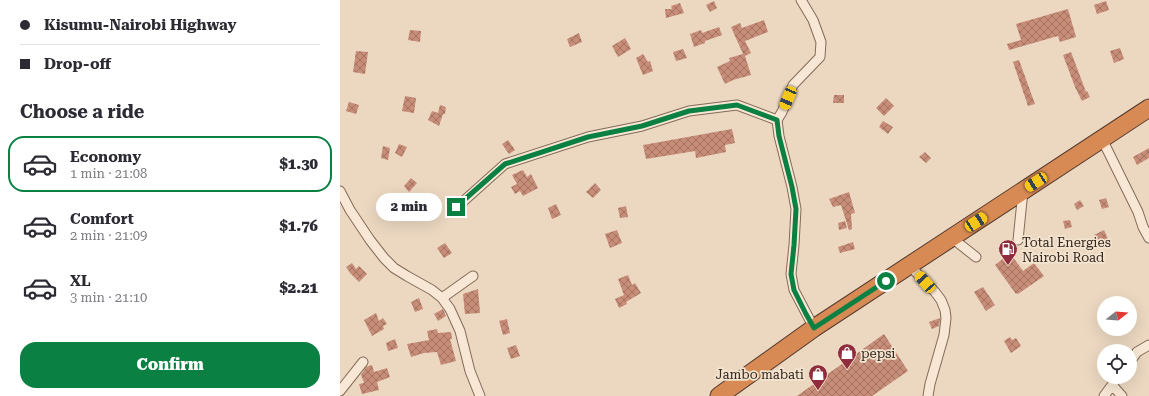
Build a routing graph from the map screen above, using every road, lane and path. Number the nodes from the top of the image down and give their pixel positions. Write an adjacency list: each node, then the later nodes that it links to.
1 (801, 0): 3 (street)
2 (1149, 108): 4 (highway)
3 (777, 120): 7 (street); 15 (street)
4 (1102, 139): 6 (highway); 9 (street)
5 (340, 191): 14 (street)
6 (1023, 191): 8 (highway); 10 (street)
7 (456, 207)
8 (952, 238): 11 (street); 12 (highway)
9 (1149, 238)
10 (1018, 240)
11 (976, 257)
12 (910, 266): 15 (highway); 23 (street)
13 (473, 276): 14 (street)
14 (442, 298): 21 (street)
15 (814, 328): 22 (highway)
16 (1149, 345): 17 (street)
17 (1137, 352)
18 (362, 362): 20 (street)
19 (1112, 385): 24 (street); 25 (street)
20 (340, 392)
21 (480, 396)
22 (719, 396)
23 (928, 396)
24 (1104, 396)
25 (1122, 396)

